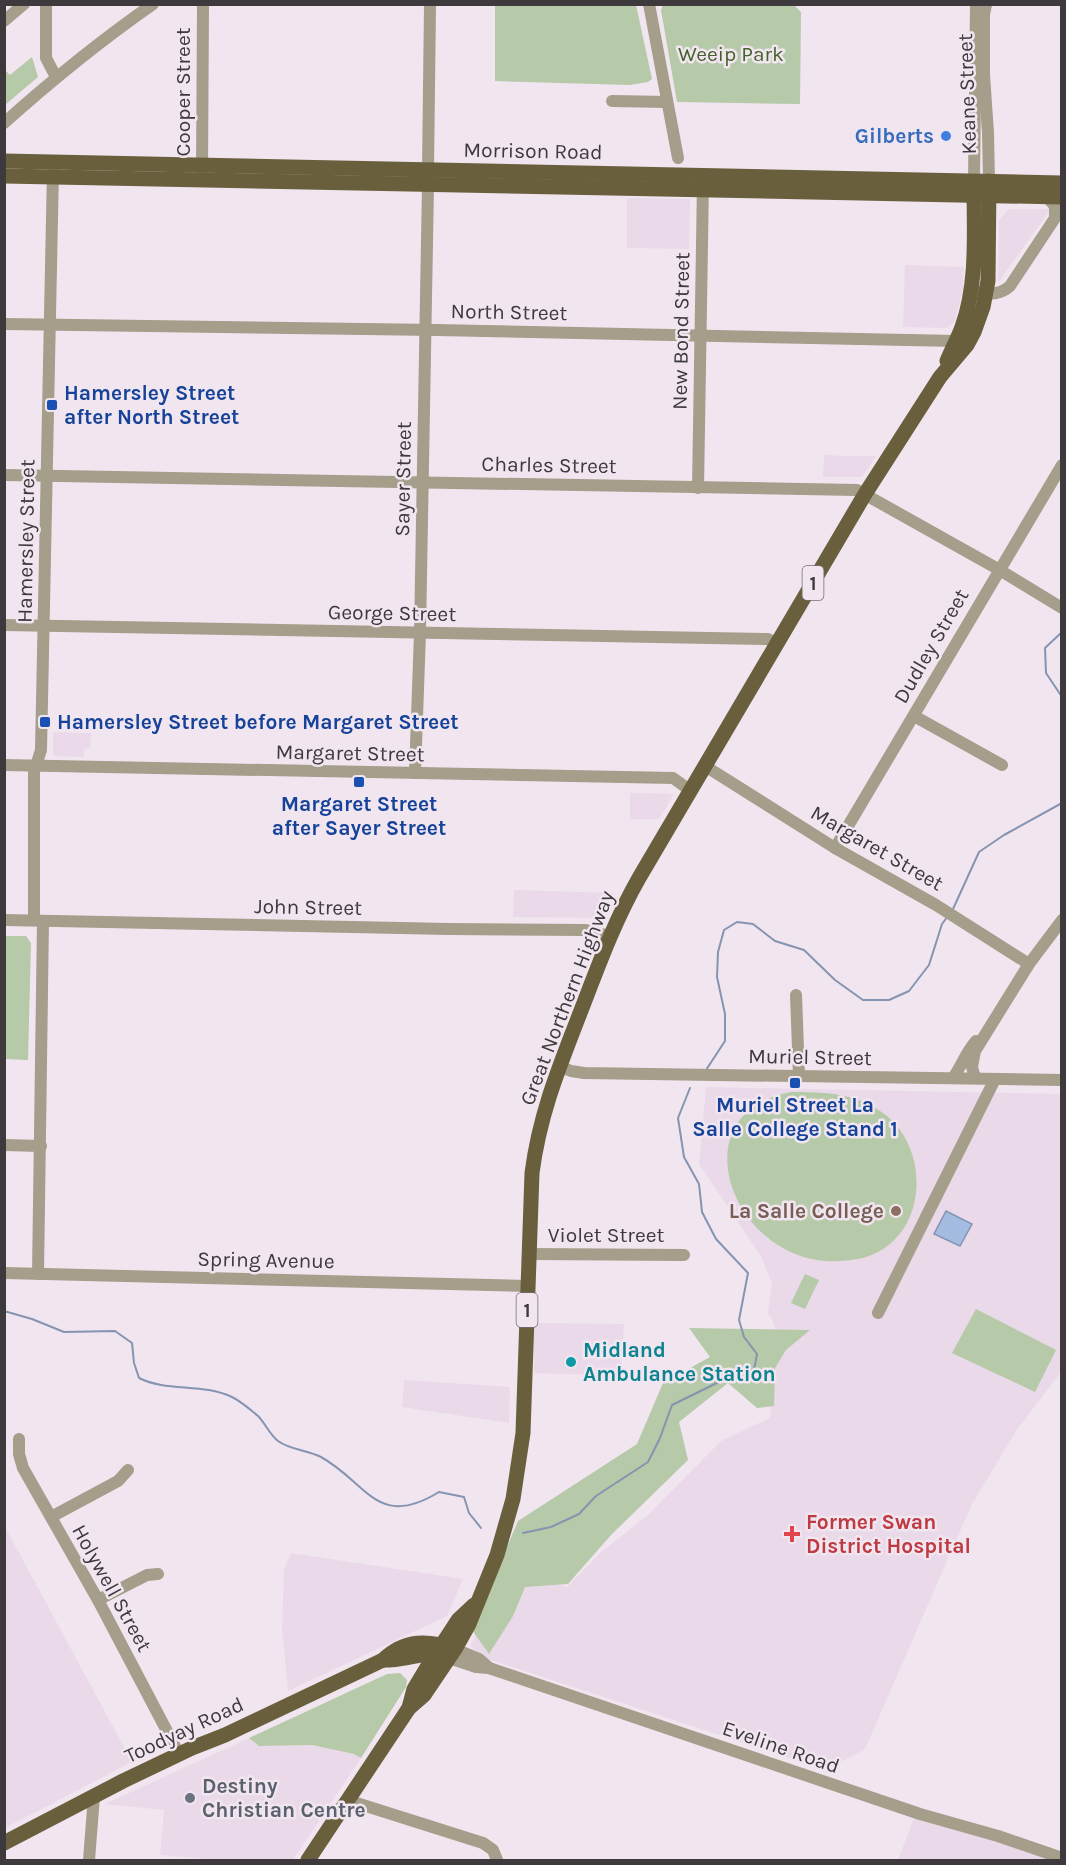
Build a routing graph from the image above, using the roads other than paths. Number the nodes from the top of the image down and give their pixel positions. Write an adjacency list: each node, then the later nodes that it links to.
1 (24, 4): 9 (street)
2 (46, 4): 10 (street)
3 (153, 4): 10 (street)
4 (203, 4): 17 (street, Cooper Street)
5 (429, 4): 19 (street, Sayer Street)
6 (649, 4): 12 (street)
7 (976, 4): 8 (street); 22 (street, Keane Street)
8 (987, 5): 22 (street, Keane Street)
9 (4, 21)
10 (56, 77): 13 (street)
11 (612, 101): 12 (street)
12 (667, 102): 14 (street)
13 (4, 123)
14 (678, 158)
15 (4, 161): 16 (main road, Morrison Road)
16 (53, 169): 17 (main road, Morrison Road); 18 (main road, Morrison Road); 26 (street, Hamersley Street)
17 (202, 172): 19 (main road, Morrison Road); 19 (main road, Morrison Road)
18 (4, 176)
19 (428, 178): 20 (main road, Morrison Road); 20 (main road, Morrison Road); 27 (street, Sayer Street)
20 (703, 183): 22 (main road, Morrison Road); 28 (street, New Bond Street)
21 (1062, 183): 22 (main road, Morrison Road)
22 (982, 188): 23 (main road, Morrison Road); 24 (main road, Great Northern Highway / 1)
23 (1054, 197): 24 (street)
24 (978, 293): 29 (main road, Great Northern Highway / 1)
25 (4, 324): 26 (street, North Street)
26 (50, 324): 27 (street, North Street); 32 (street, Hamersley Street)
27 (426, 330): 28 (street, North Street); 33 (street, Sayer Street)
28 (701, 335): 29 (street, North Street); 34 (street, New Bond Street)
29 (962, 343): 35 (main road, Great Northern Highway / 1)
30 (1062, 465): 36 (street, Dudley Street)
31 (4, 475): 32 (street, Charles Street)
32 (46, 476): 33 (street, Charles Street); 39 (street, Hamersley Street)
33 (423, 482): 34 (street, Charles Street); 40 (street, Sayer Street)
34 (698, 488): 35 (street, Charles Street)
35 (865, 494): 36 (street, Charles Street); 41 (main road, Great Northern Highway / 1)
36 (998, 569): 37 (street, Charles Street); 42 (street, Dudley Street)
37 (1062, 608)
38 (4, 625): 39 (street, George Street)
39 (43, 626): 40 (street, George Street); 44 (street, Hamersley Street)
40 (420, 633): 41 (street, George Street); 47 (street, Sayer Street)
41 (777, 644): 46 (main road, Great Northern Highway / 1)
42 (914, 716): 45 (street); 49 (street, Dudley Street)
43 (4, 765): 44 (street, Margaret Street)
44 (36, 765): 47 (street, Margaret Street); 51 (street, Hamersley Street)
45 (1002, 765)
46 (705, 766): 48 (main road, Great Northern Highway / 1); 49 (street, Margaret Street)
47 (415, 774): 48 (street, Margaret Street)
48 (691, 791): 53 (main road, Great Northern Highway / 1)
49 (835, 848): 54 (street, Margaret Street)
50 (4, 920): 51 (street, John Street)
51 (38, 920): 53 (street, John Street); 64 (street, Hamersley Street)
52 (1062, 920): 54 (street)
53 (610, 936): 57 (main road, Great Northern Highway / 1)
54 (1029, 964): 56 (street)
55 (796, 995): 58 (street)
56 (989, 1026): 59 (street); 60 (street)
57 (559, 1066): 58 (street, Muriel Street); 65 (main road, Great Northern Highway / 1)
58 (799, 1076): 59 (street, Muriel Street)
59 (953, 1078): 60 (street, Muriel Street)
60 (975, 1078): 61 (street, Muriel Street)
61 (995, 1079): 62 (street, Muriel Street); 70 (street)
62 (1062, 1080)
63 (4, 1144): 64 (street)
64 (41, 1146): 68 (street, Hamersley Street)
65 (529, 1254): 66 (street, Violet Street); 69 (main road, Great Northern Highway / 1)
66 (684, 1255)
67 (4, 1273): 68 (street, Spring Avenue)
68 (39, 1274): 69 (street, Spring Avenue)
69 (528, 1286): 76 (main road, Great Northern Highway / 1)
70 (878, 1313)
71 (19, 1439): 73 (street, Holywell Street)
72 (128, 1470): 73 (street)
73 (51, 1516): 75 (street, Holywell Street)
74 (158, 1574): 75 (street)
75 (98, 1600): 81 (street, Holywell Street)
76 (445, 1651): 77 (main road, Toodyay Road); 78 (main road, Toodyay Road); 79 (main road, Great Northern Highway / 1); 80 (main road, Great Northern Highway / 1); 85 (street, Eveline Road)
77 (404, 1659): 78 (main road, Toodyay Road); 79 (main road)
78 (383, 1660): 81 (main road, Toodyay Road)
79 (414, 1689): 80 (main road, Great Northern Highway / 1)
80 (409, 1708): 83 (main road, Great Northern Highway / 1)
81 (179, 1754): 82 (main road, Toodyay Road)
82 (94, 1796): 84 (main road, Toodyay Road); 87 (street)
83 (348, 1800): 86 (street); 88 (main road, Great Northern Highway / 1)
84 (4, 1843)
85 (1062, 1858)
86 (497, 1859)
87 (89, 1860)
88 (308, 1860)

